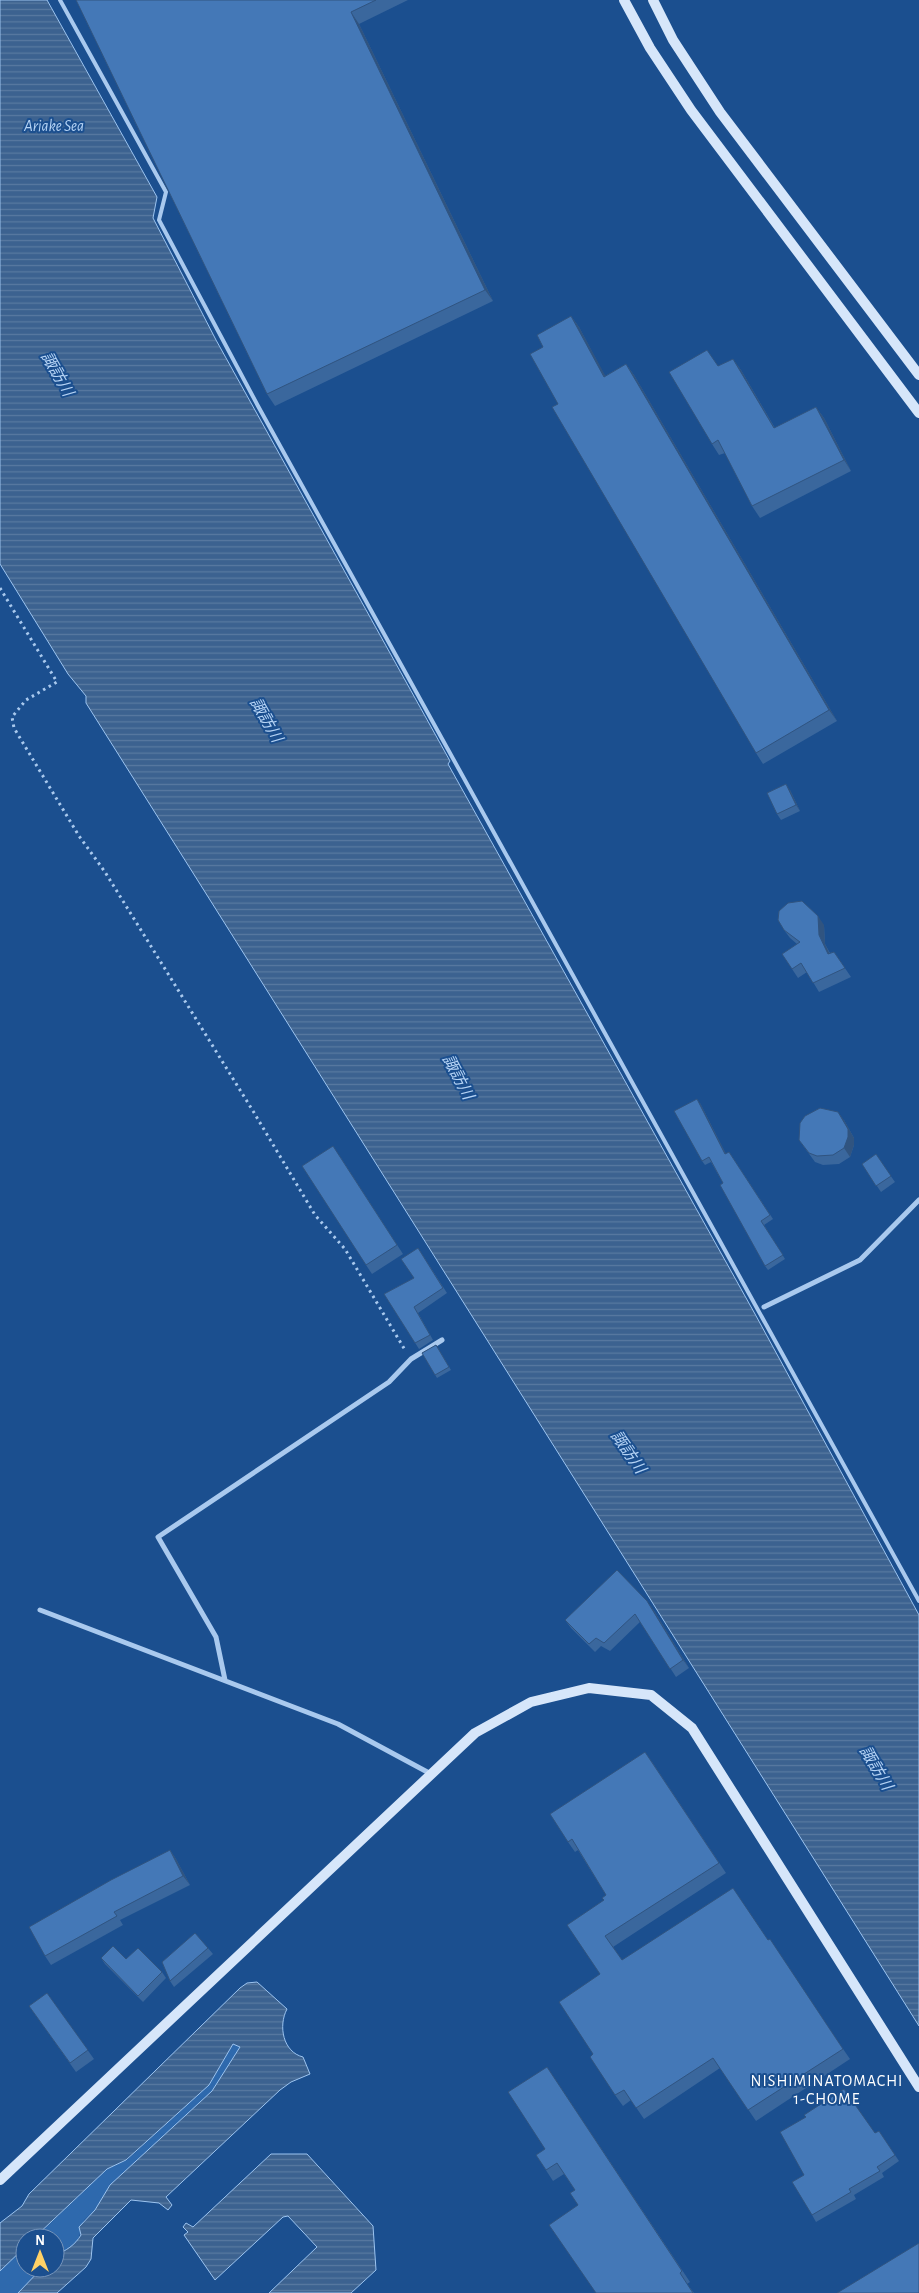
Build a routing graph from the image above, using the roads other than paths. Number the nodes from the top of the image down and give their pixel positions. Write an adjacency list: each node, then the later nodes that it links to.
1 (60, 0): 9 (lane)
2 (624, 0): 5 (street)
3 (653, 0): 4 (street)
4 (919, 375)
5 (919, 413)
6 (919, 1200): 7 (street)
7 (764, 1307)
8 (442, 1340): 11 (street)
9 (919, 1601)
10 (40, 1610): 11 (street)
11 (224, 1680): 12 (street)
12 (432, 1774): 13 (street); 14 (street)
13 (919, 2087)
14 (0, 2180)

